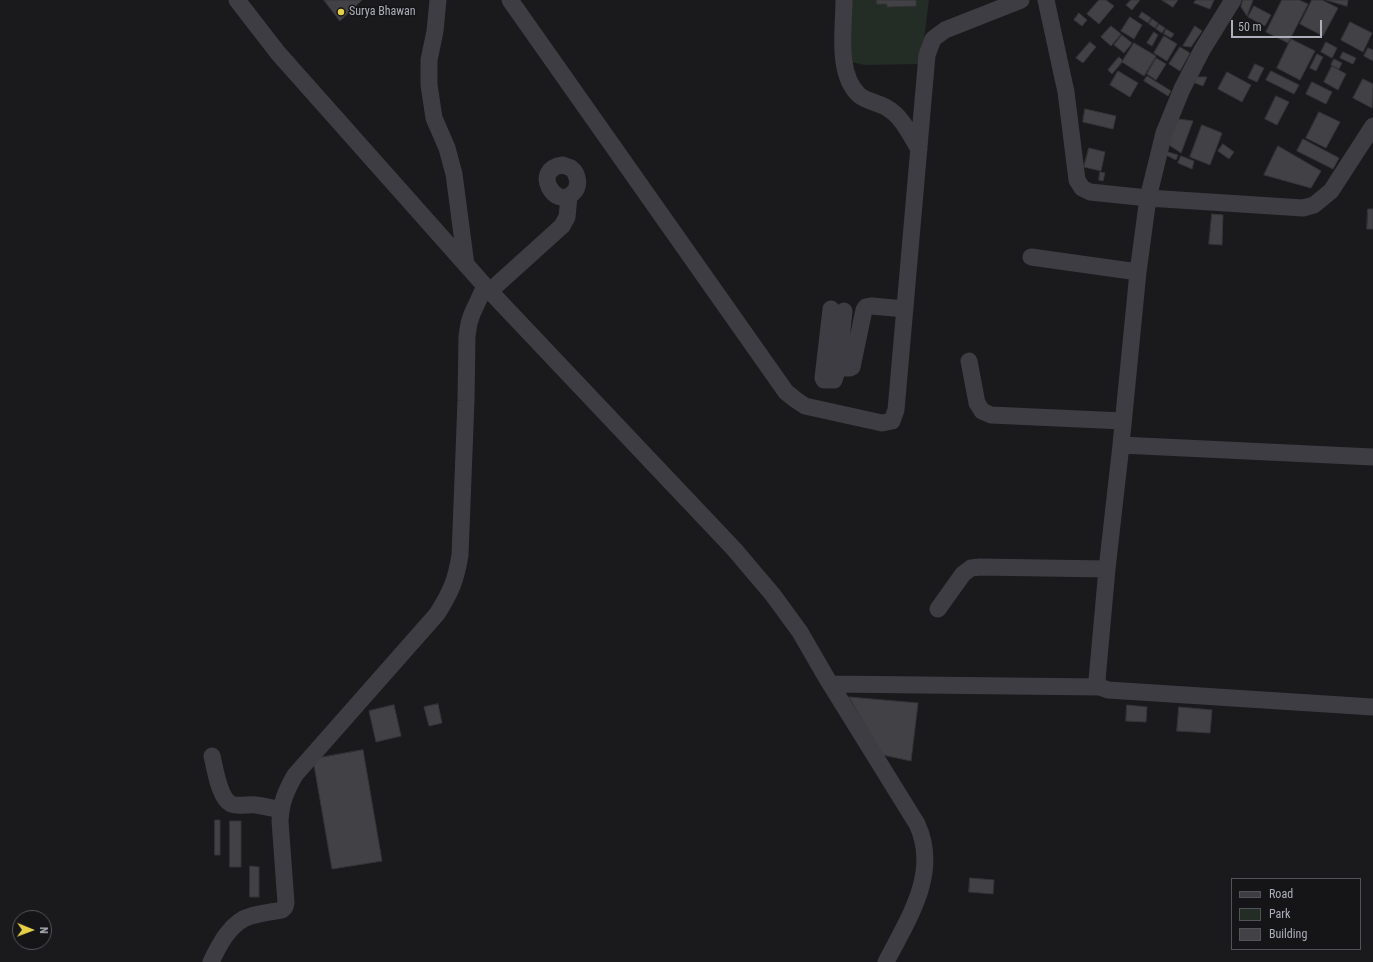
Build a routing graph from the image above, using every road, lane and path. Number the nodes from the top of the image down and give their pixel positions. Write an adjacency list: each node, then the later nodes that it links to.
1 (237, 0): 13 (street)
2 (438, 0): 13 (street)
3 (510, 0): 16 (street)
4 (844, 0): 9 (street)
5 (1020, 0): 9 (street)
6 (1046, 0): 11 (street)
7 (1233, 0): 11 (street)
8 (1373, 126): 11 (street)
9 (919, 149): 16 (street)
10 (569, 197): 15 (street)
11 (1148, 198): 14 (street)
12 (1031, 256): 14 (street)
13 (466, 265): 15 (street)
14 (1138, 272): 19 (street)
15 (488, 289): 24 (street); 28 (street)
16 (905, 309): 17 (street)
17 (838, 310)
18 (969, 361): 19 (street)
19 (1123, 421): 20 (street)
20 (1122, 445): 21 (street); 22 (street)
21 (1373, 457)
22 (1107, 569): 23 (street); 25 (street)
23 (938, 609)
24 (831, 684): 25 (street); 30 (street)
25 (1100, 687): 26 (street)
26 (1373, 707)
27 (212, 756): 28 (street)
28 (280, 810): 29 (street)
29 (211, 962)
30 (886, 962)

